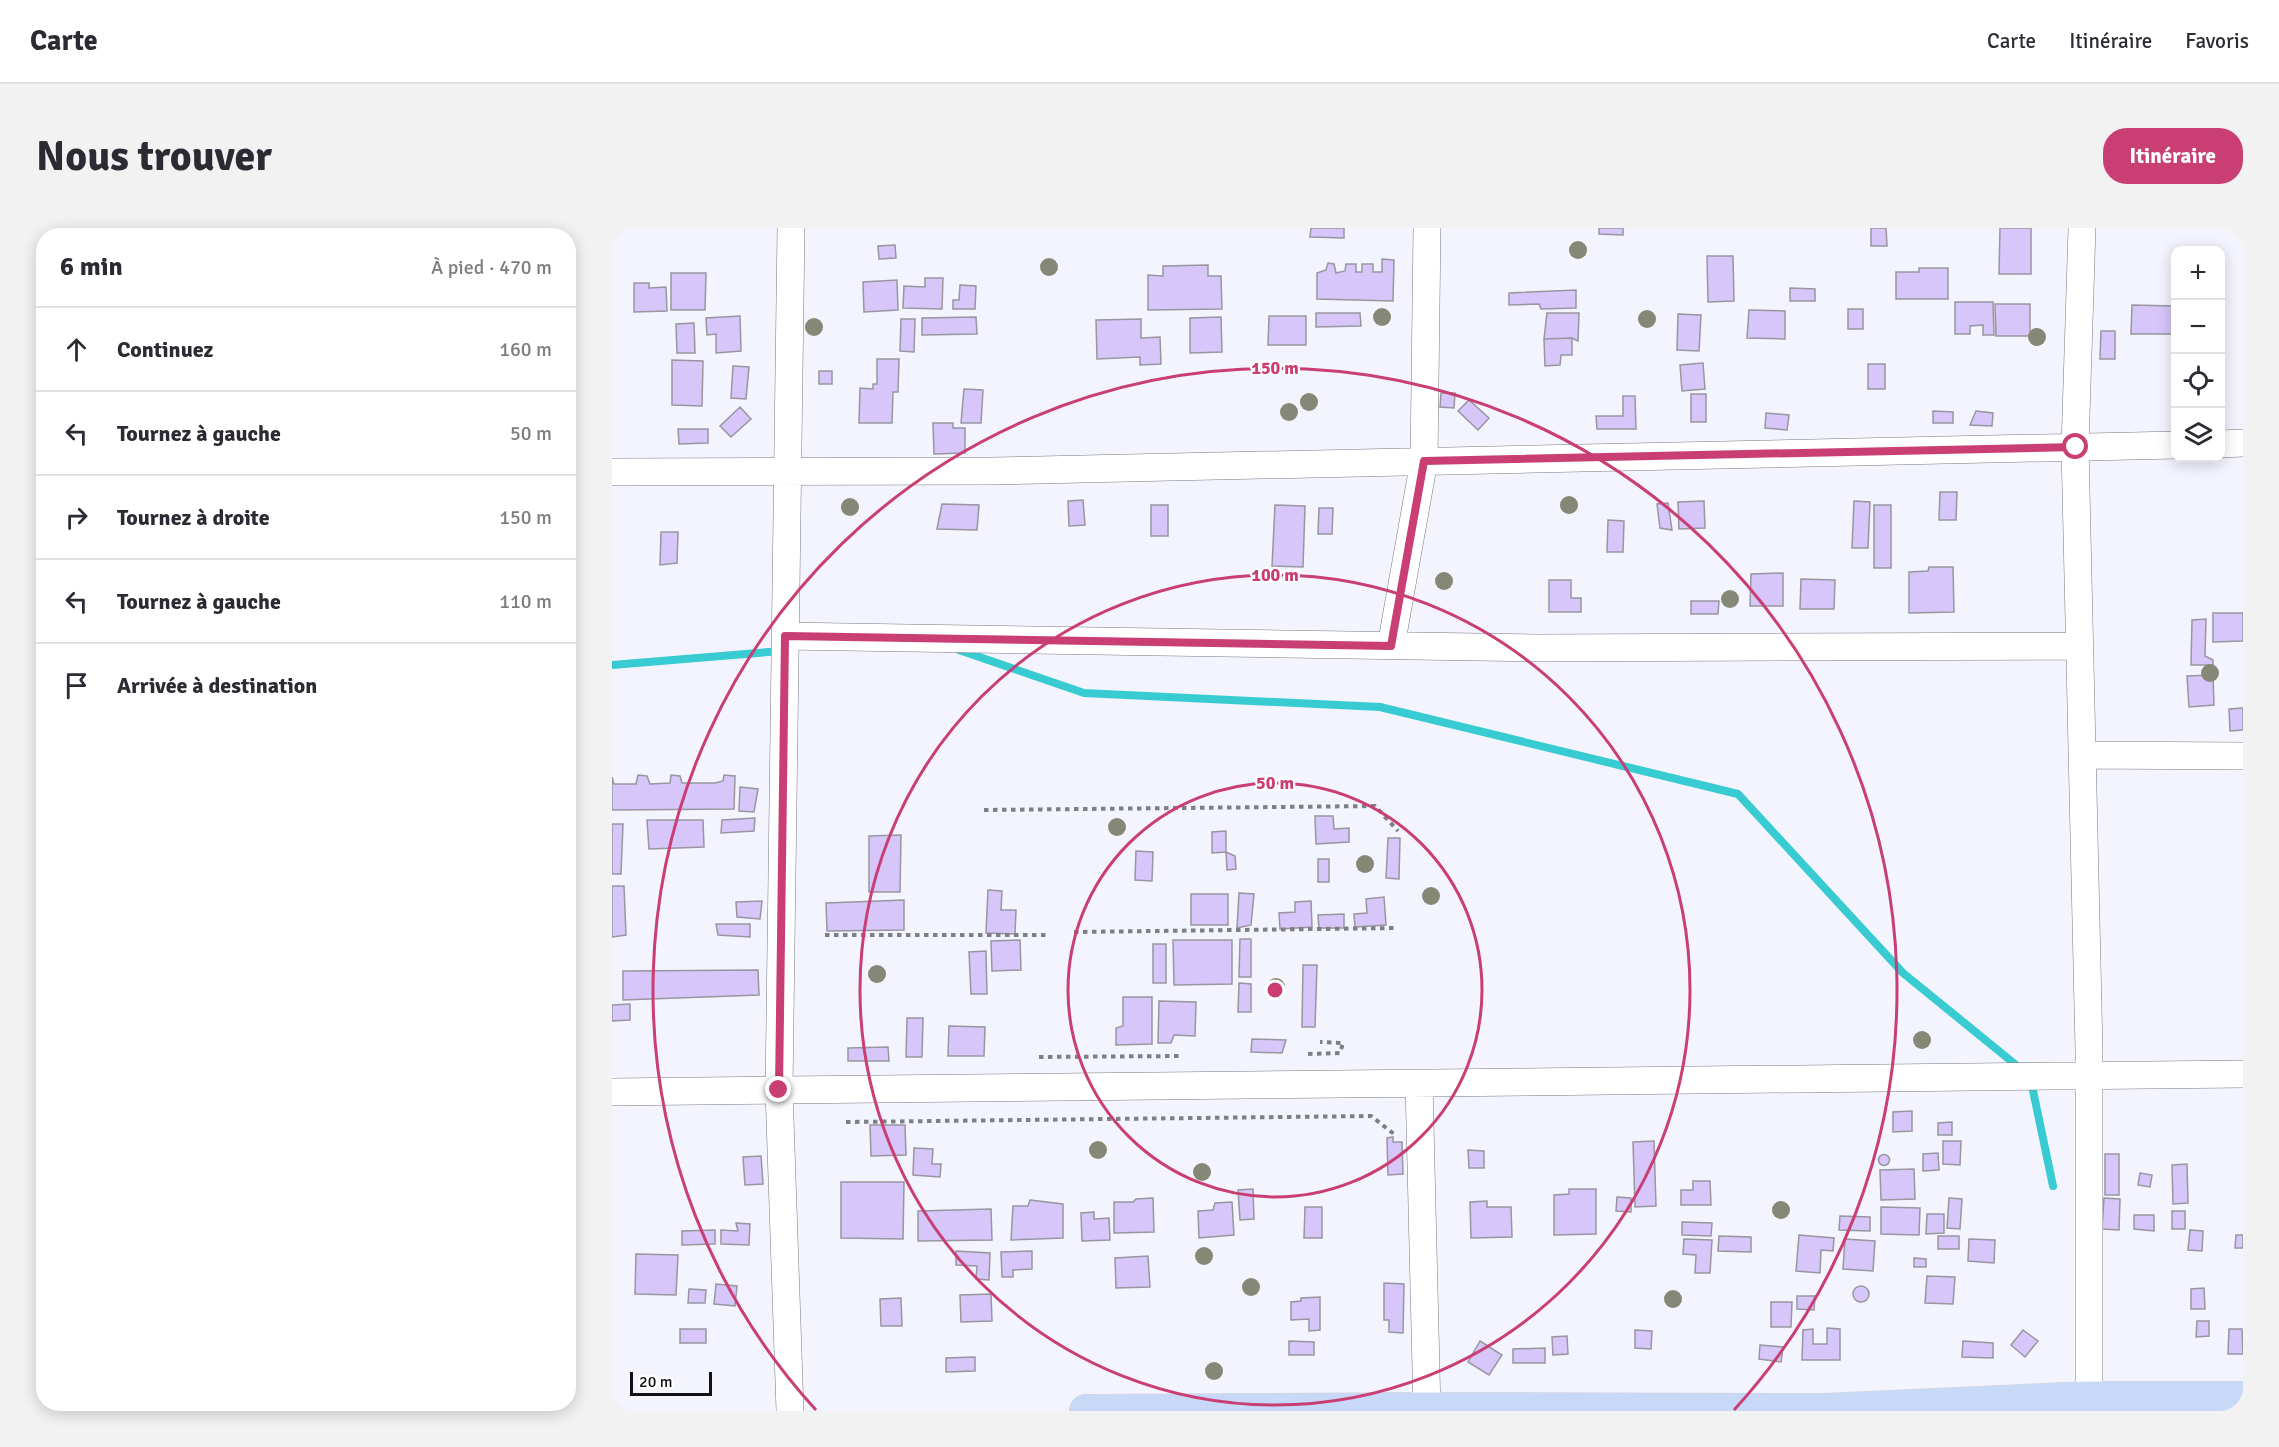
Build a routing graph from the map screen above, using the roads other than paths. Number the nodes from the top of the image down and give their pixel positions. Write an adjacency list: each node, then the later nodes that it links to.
1 (791, 228): 9 (street)
2 (1427, 228): 8 (street)
3 (2082, 228): 7 (street)
4 (2243, 443): 5 (street)
5 (2225, 444)
6 (2171, 445): 7 (street)
7 (2076, 447): 8 (street); 13 (street)
8 (1424, 461): 9 (street); 12 (street)
9 (787, 471): 10 (street); 11 (street)
10 (612, 472)
11 (785, 636): 12 (street); 19 (street)
12 (1391, 646): 13 (street)
13 (2080, 646): 14 (street)
14 (2082, 755): 15 (street); 17 (street)
15 (2243, 756)
16 (2243, 1074): 17 (street)
17 (2089, 1075): 18 (street); 22 (street)
18 (1419, 1083): 19 (street); 23 (street)
19 (779, 1090): 20 (street); 24 (street)
20 (612, 1092)
21 (2243, 1398): 22 (main road)
22 (2089, 1405): 23 (main road)
23 (1427, 1410): 25 (main road)
24 (790, 1411)
25 (1086, 1411)

